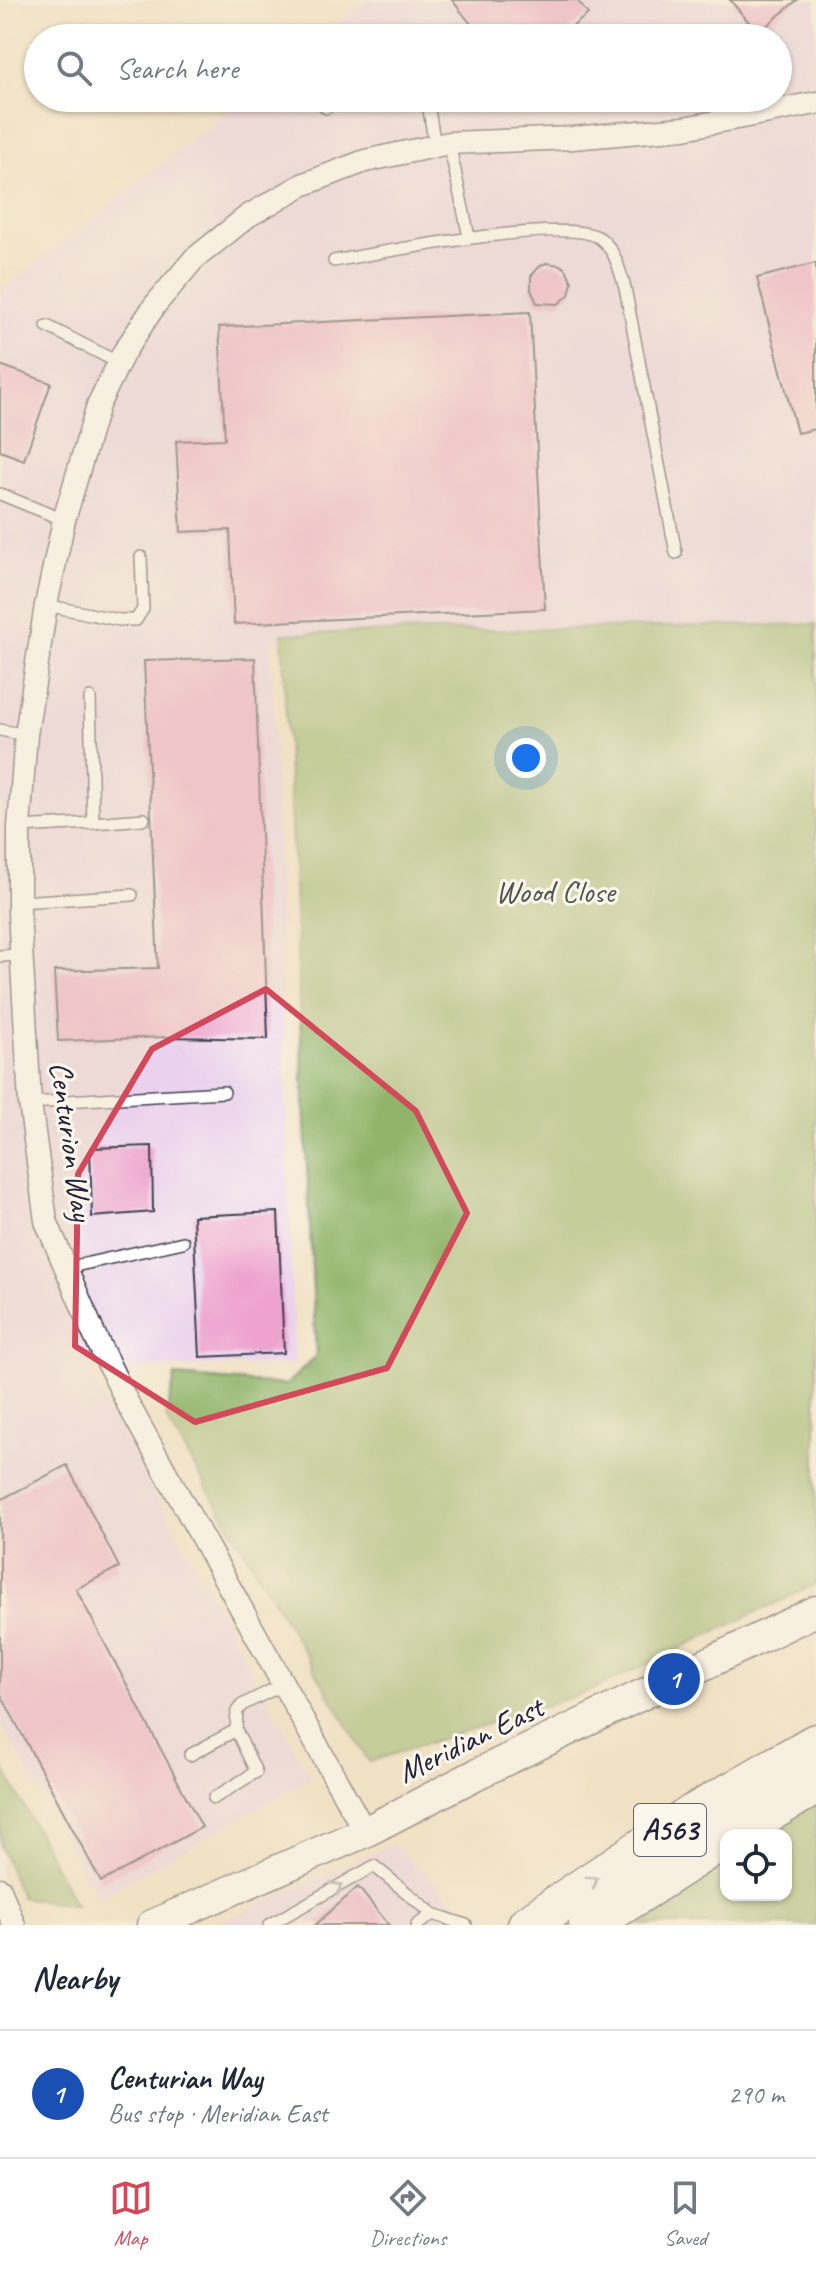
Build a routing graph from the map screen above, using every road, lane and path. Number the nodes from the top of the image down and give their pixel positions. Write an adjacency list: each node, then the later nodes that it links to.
1 (816, 103): 2 (street, Centurion Way)
2 (792, 108)
3 (432, 112): 5 (lane)
4 (768, 112): 5 (street, Centurion Way)
5 (442, 144): 6 (lane); 9 (street, Centurion Way)
6 (469, 237): 7 (lane); 12 (lane)
7 (334, 261)
8 (47, 326): 9 (lane)
9 (119, 363): 11 (street, Centurion Way)
10 (0, 494): 11 (lane)
11 (64, 520): 14 (street, Centurion Way)
12 (676, 553)
13 (141, 557): 14 (lane)
14 (46, 605): 17 (street, Centurion Way)
15 (90, 698): 19 (lane)
16 (0, 730): 17 (lane)
17 (26, 735): 20 (street, Centurion Way)
18 (144, 819): 19 (lane)
19 (93, 823): 20 (lane)
20 (19, 827): 22 (street, Centurion Way)
21 (132, 895): 22 (lane)
22 (19, 902): 23 (street, Centurion Way)
23 (10, 956): 25 (street, Centurion Way)
24 (224, 1092): 25 (lane)
25 (30, 1103): 27 (street, Centurion Way)
26 (183, 1242): 27 (lane)
27 (66, 1268): 29 (street, Centurion Way)
28 (816, 1611): 36 (street, Meridian East)
29 (284, 1684): 30 (lane); 36 (street, Centurion Way)
30 (236, 1730): 32 (lane); 34 (lane)
31 (816, 1744): 43 (highway, A563, one-way to 31)
32 (190, 1755)
33 (816, 1784): 35 (highway, A563)
34 (214, 1798)
35 (740, 1829)
36 (365, 1832): 39 (street, Meridian East)
37 (720, 1841): 44 (highway, A563)
38 (433, 1914): 40 (lane, one-way to 38); 41 (lane); 42 (lane)
39 (152, 1925)
40 (269, 1925)
41 (417, 1925)
42 (466, 1925)
43 (528, 1925)
44 (589, 1925)

